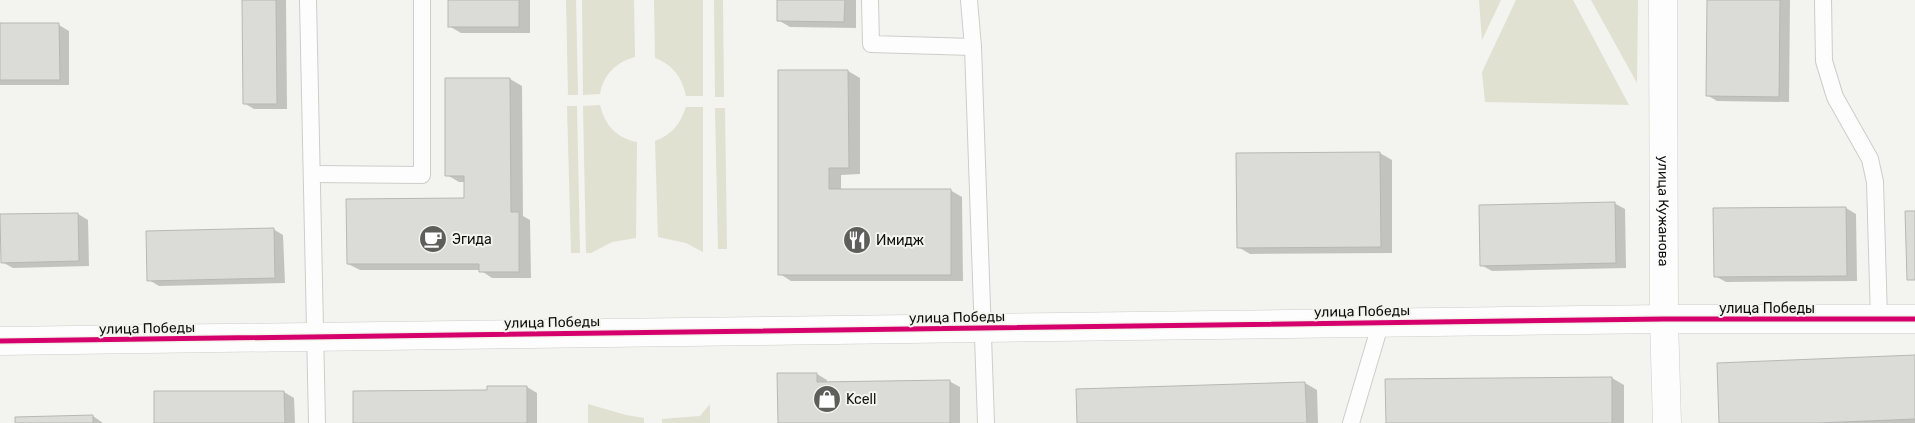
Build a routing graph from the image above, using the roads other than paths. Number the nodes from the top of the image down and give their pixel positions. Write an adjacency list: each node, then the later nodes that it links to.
1 (308, 0): 8 (lane)
2 (422, 0): 8 (lane)
3 (870, 0): 7 (lane)
4 (969, 0): 7 (lane)
5 (1663, 0): 9 (street, улица Кужанова)
6 (1823, 0): 10 (lane)
7 (972, 47): 13 (lane)
8 (313, 174): 14 (lane)
9 (1664, 319): 10 (street, улица Победы); 12 (street, улица Победы); 19 (street, улица Кужанова)
10 (1879, 319): 11 (street, улица Победы)
11 (1915, 319)
12 (1381, 322): 13 (street, улица Победы); 18 (lane)
13 (984, 328): 14 (street, улица Победы); 17 (lane)
14 (316, 337): 15 (street, улица Победы); 16 (lane)
15 (0, 341)
16 (317, 423)
17 (986, 423)
18 (1352, 423)
19 (1666, 423)

